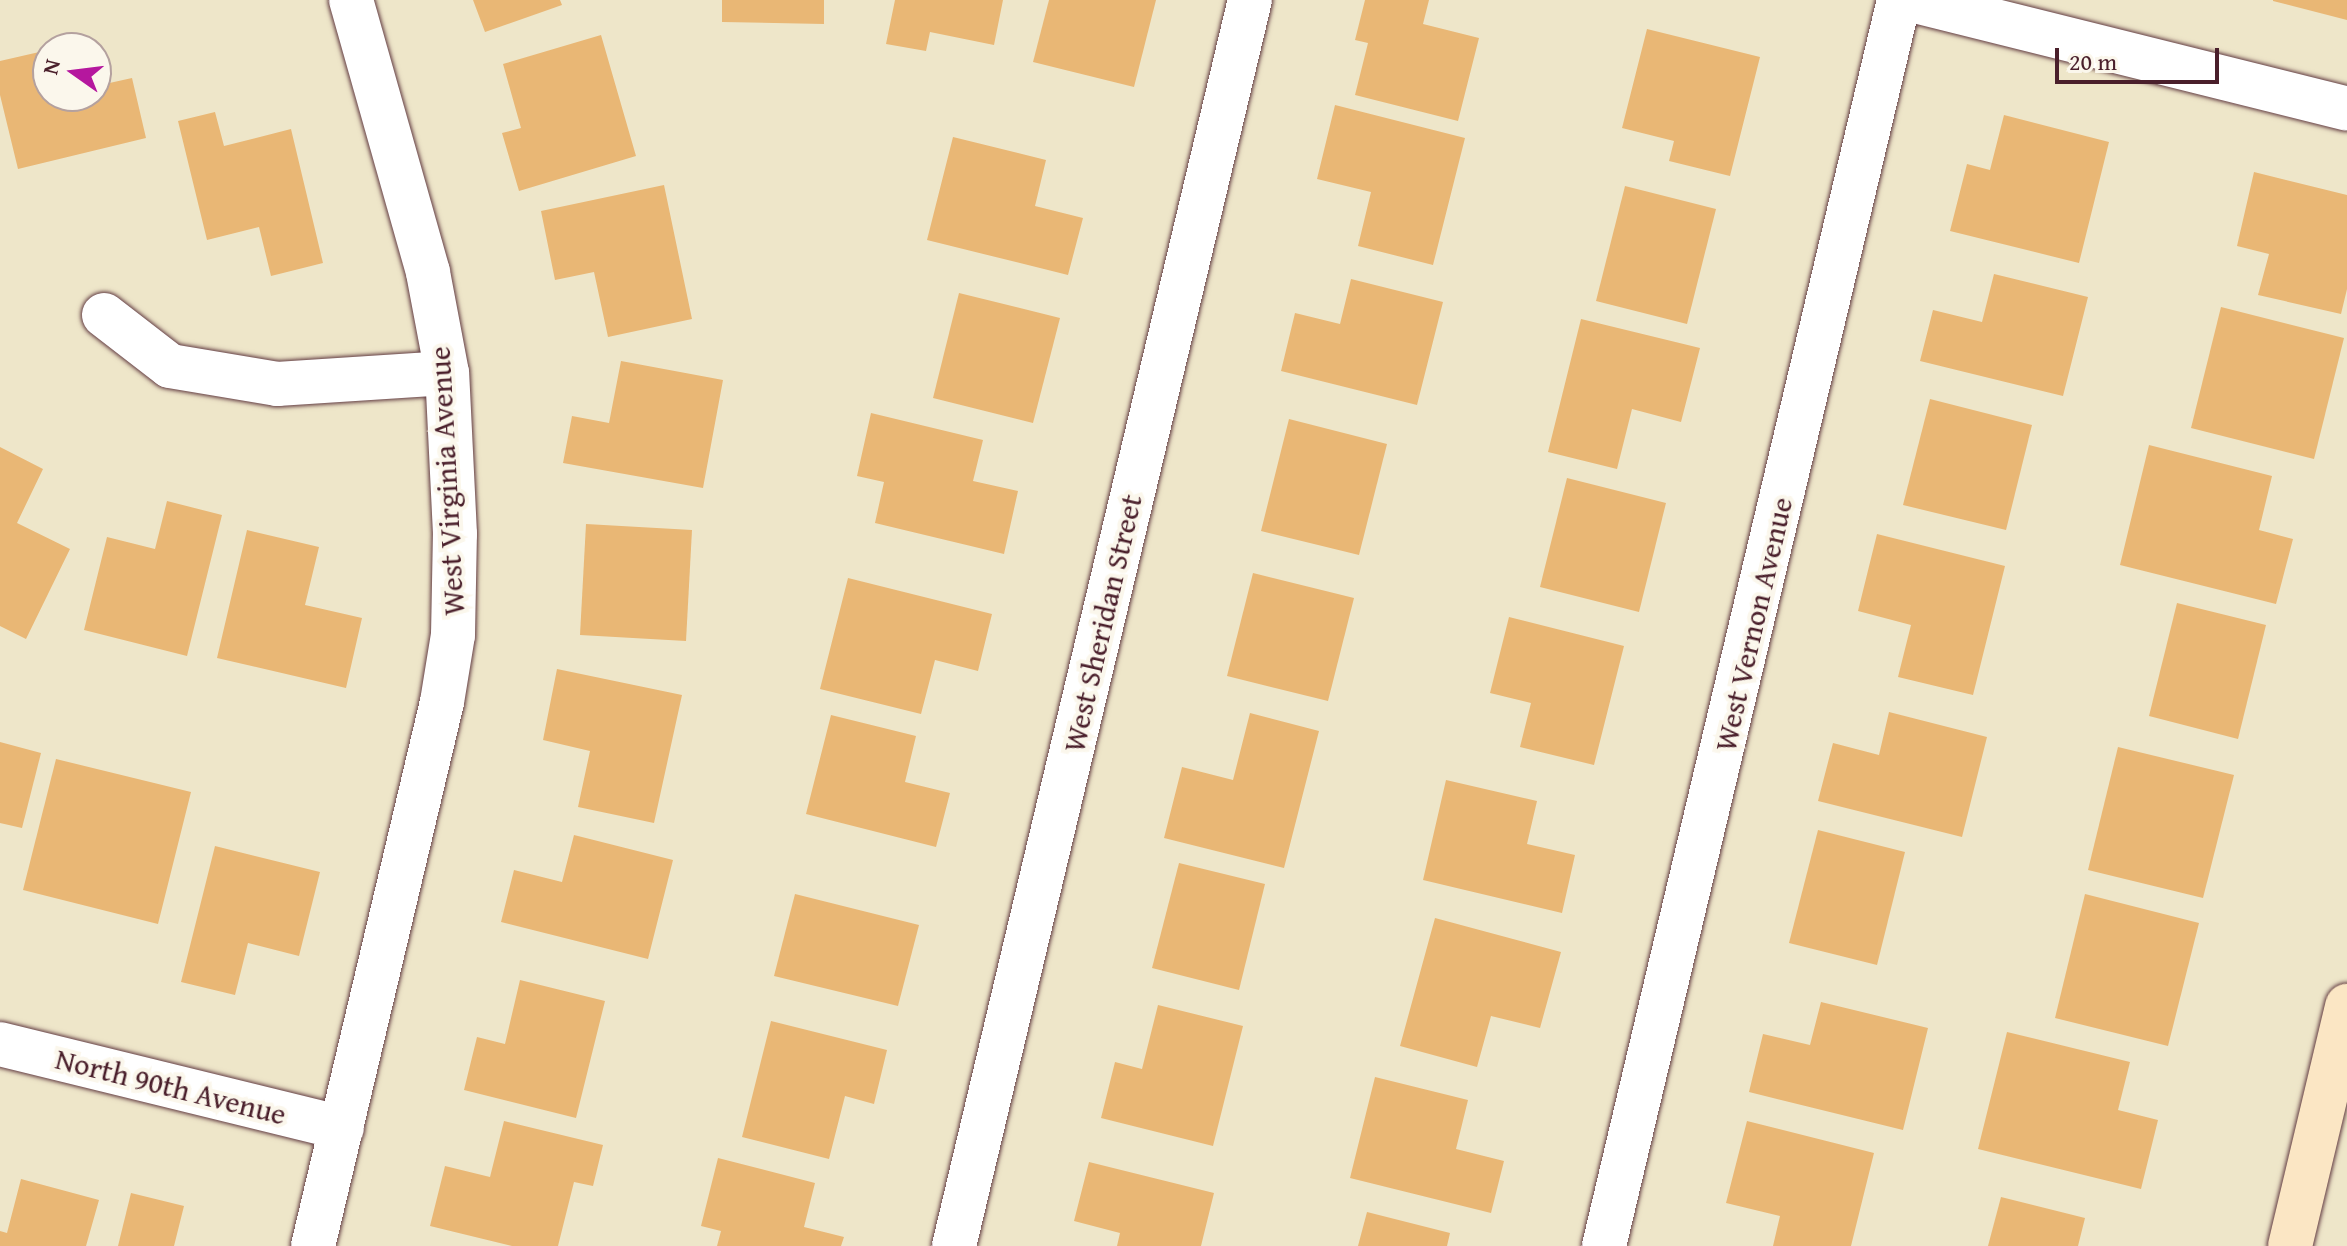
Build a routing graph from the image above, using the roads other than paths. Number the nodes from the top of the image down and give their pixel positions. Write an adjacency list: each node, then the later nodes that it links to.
1 (351, 0): 7 (street, West Virginia Avenue)
2 (1250, 0): 12 (street, West Sheridan Street)
3 (1899, 0): 13 (street, West Vernon Avenue)
4 (1911, 0): 5 (street)
5 (2347, 109)
6 (104, 315): 7 (street)
7 (447, 373): 10 (street, West Virginia Avenue)
8 (2347, 1006): 14 (street)
9 (0, 1044): 10 (street, North 90th Avenue)
10 (342, 1128): 11 (street, West Virginia Avenue)
11 (313, 1246)
12 (954, 1246)
13 (1604, 1246)
14 (2290, 1246)

